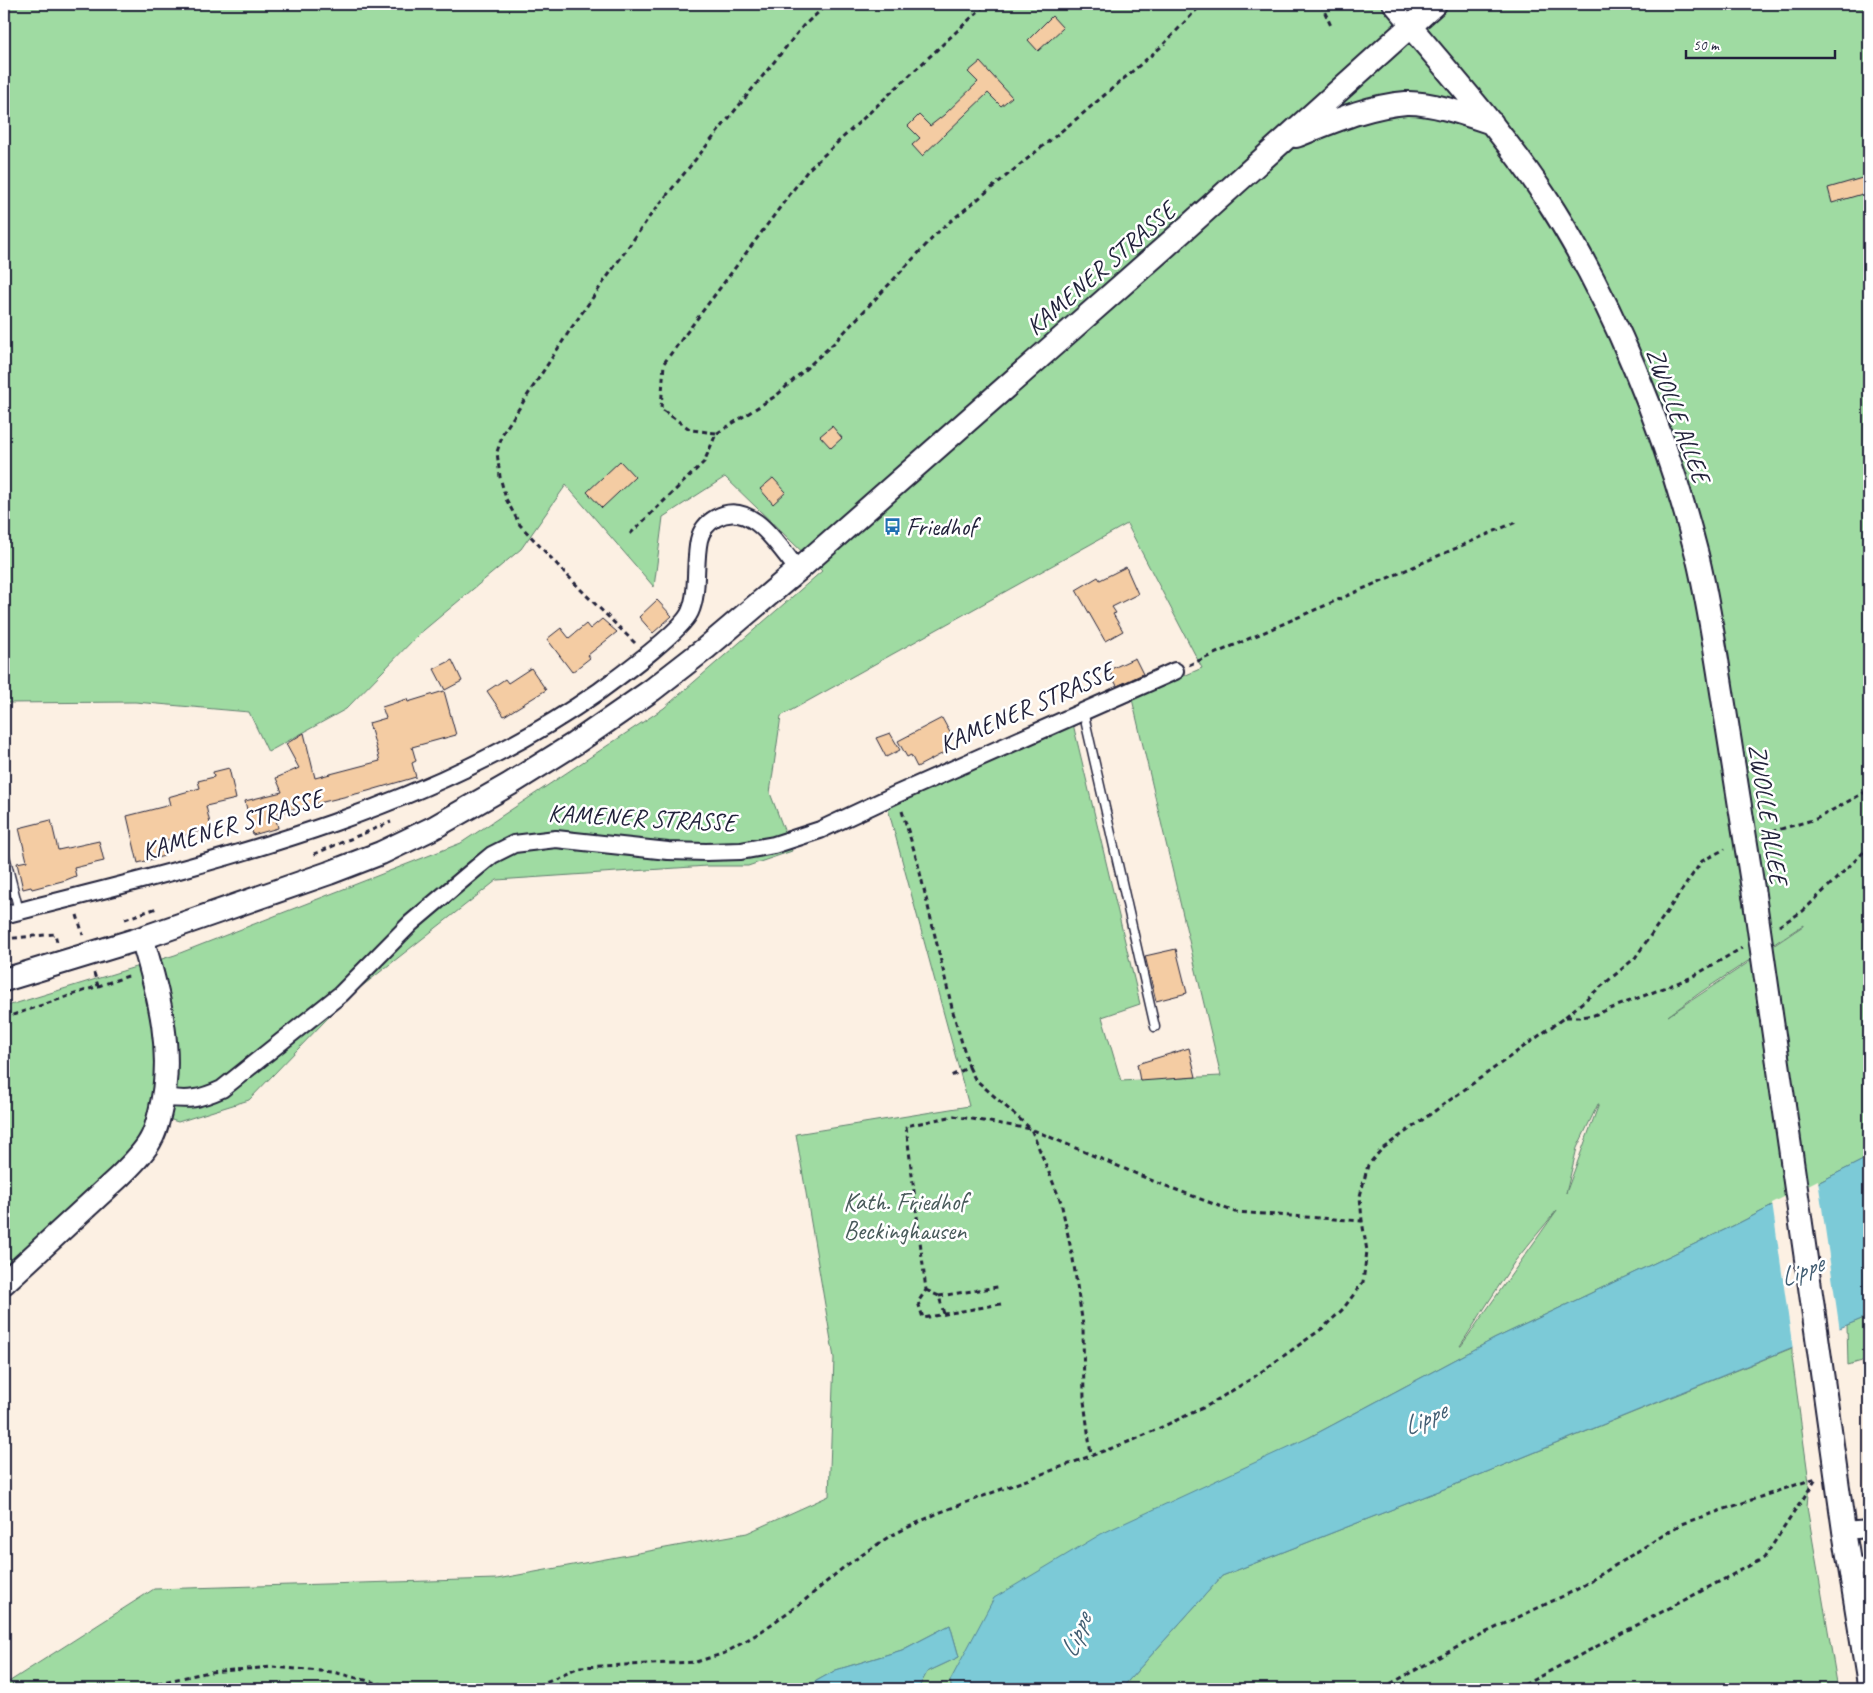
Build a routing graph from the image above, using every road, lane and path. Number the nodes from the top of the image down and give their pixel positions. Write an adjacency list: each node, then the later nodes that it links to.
1 (828, 4): 15 (path)
2 (986, 4): 11 (path)
3 (1202, 4): 11 (path)
4 (1321, 4): 7 (path)
5 (1391, 4): 8 (street)
6 (1435, 4): 8 (main road, KAMENER STRASSE)
7 (1331, 26)
8 (1410, 26): 9 (main road, ZWOLLE ALLEE); 10 (main road, KAMENER STRASSE)
9 (1492, 123): 10 (main road); 20 (main road, ZWOLLE ALLEE)
10 (1285, 140): 14 (main road, KAMENER STRASSE)
11 (716, 434): 13 (path)
12 (1518, 521): 16 (path)
13 (630, 534)
14 (798, 570): 15 (street, KAMENER STRASSE); 25 (main road, KAMENER STRASSE)
15 (646, 654): 23 (street, KAMENER STRASSE)
16 (1175, 671): 17 (street, KAMENER STRASSE)
17 (1083, 711): 19 (street, KAMENER STRASSE); 33 (lane)
18 (1869, 790): 20 (path)
19 (897, 794): 34 (path); 36 (street, KAMENER STRASSE)
20 (1745, 839): 31 (path); 46 (main road, ZWOLLE ALLEE, bridge)
21 (1869, 847): 24 (path)
22 (4, 852): 23 (lane)
23 (11, 913)
24 (1773, 930)
25 (142, 938): 29 (main road); 30 (main road, KAMENER STRASSE)
26 (4, 940): 27 (path)
27 (57, 943)
28 (1743, 948): 31 (path)
29 (151, 968): 32 (path); 36 (main road)
30 (4, 980)
31 (1565, 1017): 38 (path)
32 (4, 1018)
33 (1155, 1027)
34 (969, 1067): 35 (path); 37 (path)
35 (949, 1076)
36 (164, 1097): 39 (main road)
37 (1031, 1129): 38 (path); 41 (path); 45 (path)
38 (1362, 1221): 45 (path)
39 (4, 1283)
40 (998, 1287): 42 (path)
41 (926, 1290): 42 (path); 44 (path)
42 (938, 1296): 44 (path)
43 (1001, 1304): 44 (path)
44 (944, 1314)
45 (1091, 1455): 54 (path)
46 (1826, 1475): 48 (main road, ZWOLLE ALLEE); 55 (path); 56 (path)
47 (1869, 1529): 48 (street)
48 (1844, 1531): 49 (main road, ZWOLLE ALLEE)
49 (1860, 1567): 50 (main road, ZWOLLE ALLEE)
50 (1866, 1644): 51 (main road, ZWOLLE ALLEE)
51 (1869, 1685)
52 (131, 1689): 53 (path)
53 (400, 1689)
54 (530, 1689)
55 (1383, 1689)
56 (1516, 1689)

